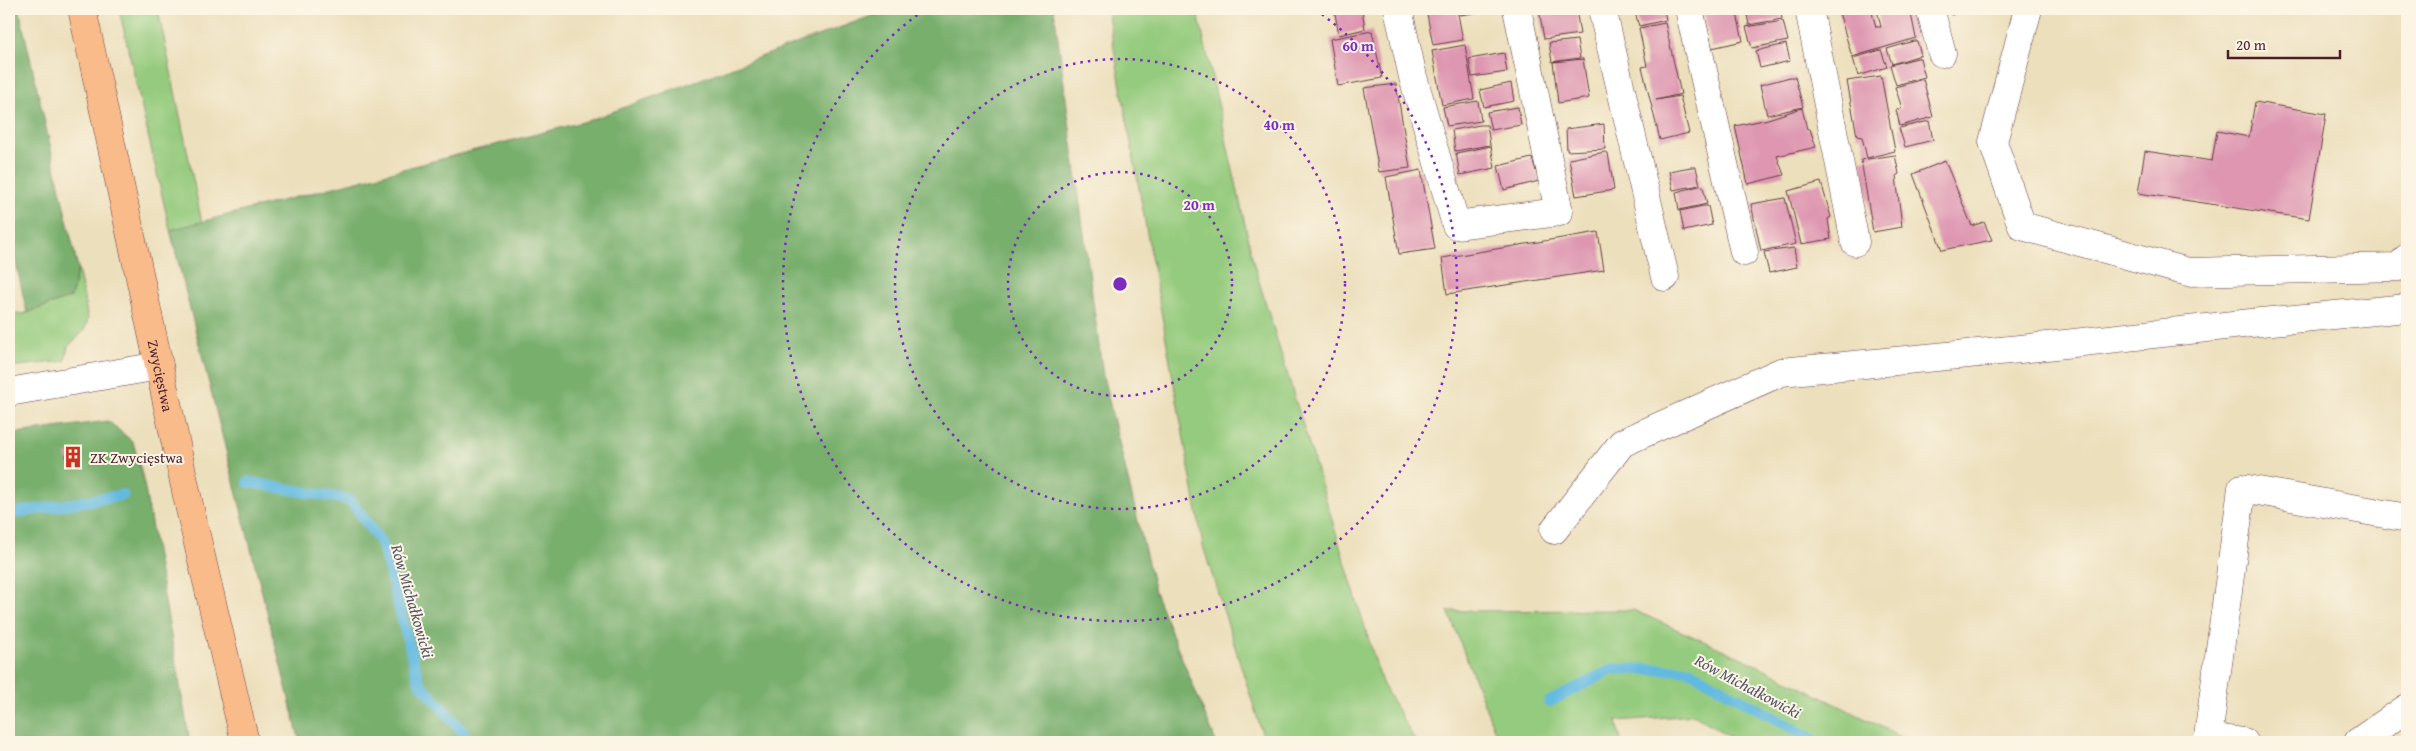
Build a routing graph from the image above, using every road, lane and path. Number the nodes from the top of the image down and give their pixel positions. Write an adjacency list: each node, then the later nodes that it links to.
1 (82, 9): 15 (main road, Zwycięstwa)
2 (1398, 9): 3 (lane)
3 (1517, 9)
4 (1602, 9): 13 (lane)
5 (1688, 9): 11 (lane)
6 (1810, 9): 10 (lane)
7 (1930, 9): 9 (lane)
8 (2028, 9): 12 (lane)
9 (1942, 53)
10 (1854, 242)
11 (1744, 252)
12 (2407, 258)
13 (1665, 277)
14 (2407, 308): 18 (lane)
15 (158, 366): 16 (lane); 20 (main road, Zwycięstwa)
16 (9, 392)
17 (2407, 518): 21 (lane)
18 (1554, 530)
19 (2407, 708): 22 (lane)
20 (245, 742)
21 (2244, 742)
22 (2358, 742)

